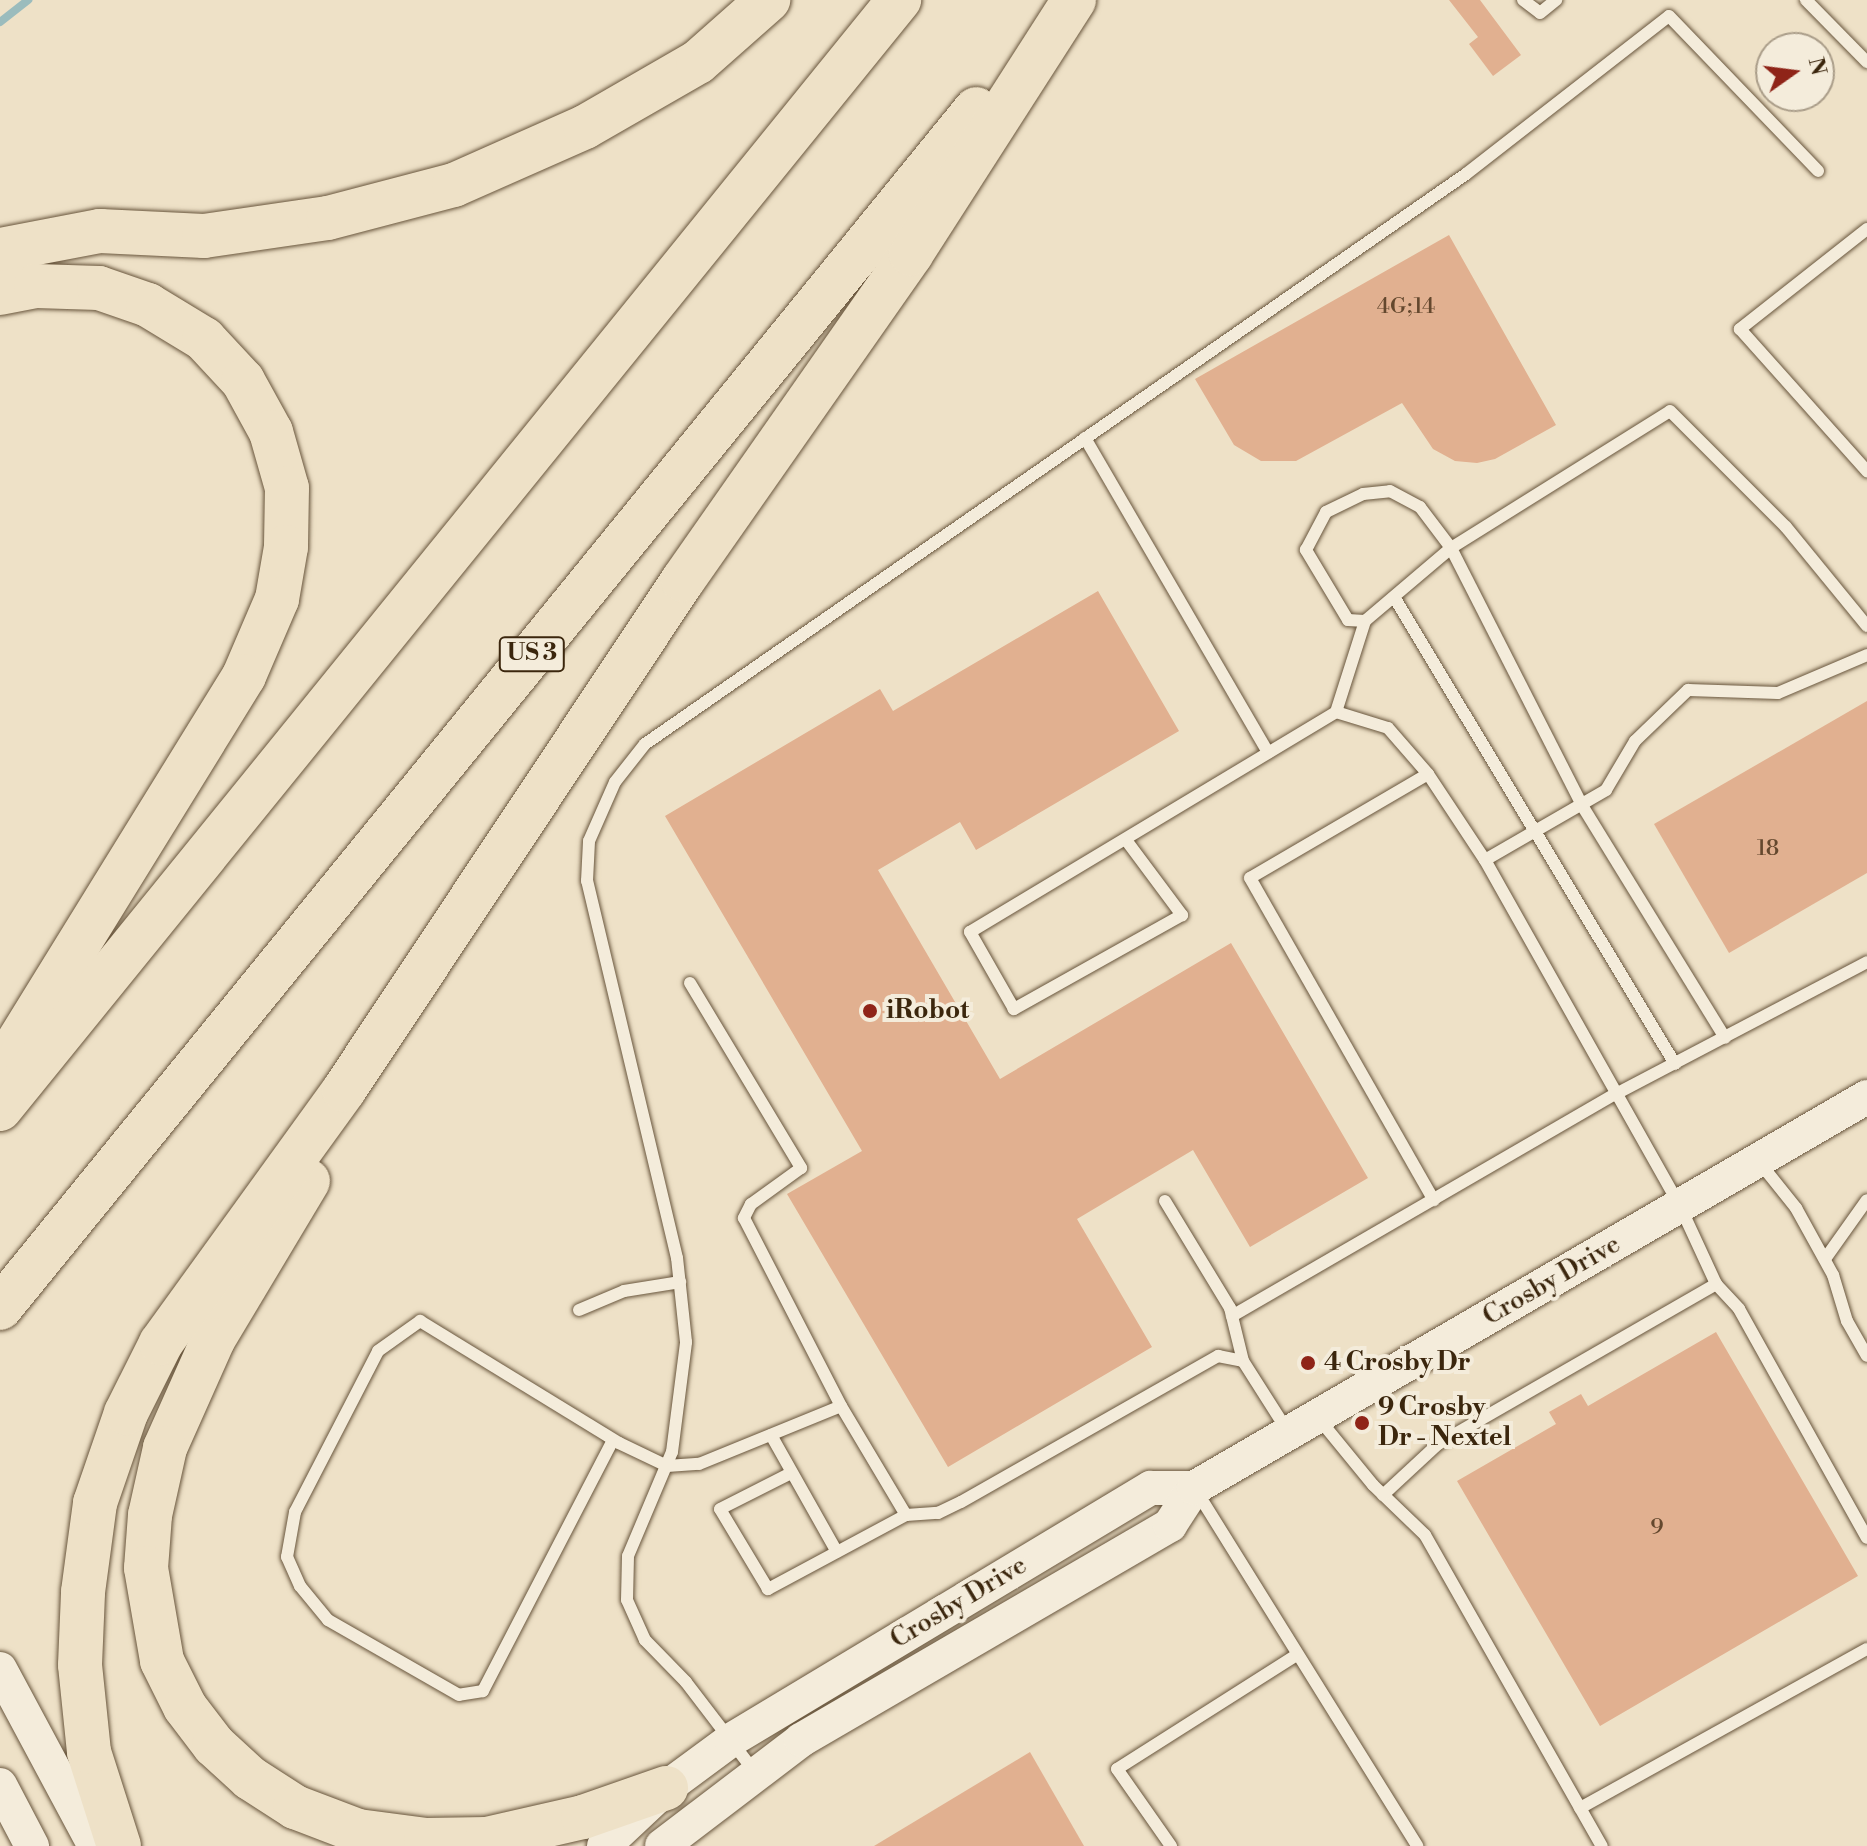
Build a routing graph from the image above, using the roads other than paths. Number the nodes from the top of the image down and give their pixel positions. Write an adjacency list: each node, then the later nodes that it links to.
1 (768, 0): 11 (highway)
2 (899, 0): 35 (highway)
3 (1065, 0): 44 (highway, US 3)
4 (1074, 0): 32 (highway)
5 (1523, 0): 6 (lane)
6 (1556, 0)
7 (1806, 0): 8 (lane)
8 (1867, 62)
9 (1818, 171): 13 (lane)
10 (1867, 229): 14 (lane)
11 (0, 250)
12 (0, 293): 31 (highway)
13 (1085, 438): 21 (lane); 42 (lane)
14 (1867, 471)
15 (1451, 548): 16 (lane); 17 (lane); 18 (lane); 23 (lane)
16 (1394, 597): 17 (lane); 24 (lane)
17 (1365, 621): 20 (lane)
18 (1867, 626)
19 (1867, 655): 23 (lane)
20 (1336, 712): 21 (lane); 22 (lane)
21 (1268, 753): 25 (lane)
22 (1428, 774): 26 (lane); 37 (lane)
23 (1583, 807): 24 (lane); 29 (lane)
24 (1532, 831): 26 (lane); 30 (lane)
25 (1126, 840): 25 (lane)
26 (1485, 860): 33 (lane)
27 (1867, 962): 29 (lane)
28 (690, 983): 49 (lane)
29 (1725, 1038): 30 (lane)
30 (1675, 1064): 33 (lane)
31 (0, 1071)
32 (344, 1090): 66 (highway); 70 (highway)
33 (1614, 1095): 37 (lane); 40 (lane)
34 (1867, 1097): 36 (main road, Crosby Drive)
35 (0, 1109)
36 (1758, 1160): 40 (main road, Crosby Drive); 41 (lane)
37 (1434, 1200): 46 (lane)
38 (1867, 1200): 41 (lane)
39 (1165, 1201): 46 (lane)
40 (1680, 1206): 43 (lane); 50 (main road, Crosby Drive)
41 (1825, 1259): 47 (lane)
42 (680, 1282): 45 (lane); 53 (lane)
43 (1716, 1284): 56 (lane); 58 (lane)
44 (0, 1308)
45 (579, 1310)
46 (1232, 1316): 48 (lane)
47 (1867, 1356)
48 (1243, 1361): 50 (lane); 57 (lane)
49 (841, 1406): 51 (lane); 57 (lane)
50 (1303, 1424): 55 (main road, Crosby Drive); 56 (lane)
51 (771, 1435): 53 (lane); 54 (lane)
52 (613, 1440): 52 (lane); 53 (lane)
53 (667, 1466): 63 (lane)
54 (791, 1473): 59 (lane); 59 (lane)
55 (1194, 1488): 61 (lane); 63 (main road, Crosby Drive); 64 (main road, Crosby Drive)
56 (1383, 1495): 67 (lane)
57 (906, 1515): 59 (lane)
58 (1867, 1538)
59 (837, 1552)
60 (1867, 1649): 67 (lane)
61 (1295, 1656): 73 (lane); 74 (lane)
62 (0, 1669): 69 (main road)
63 (731, 1740): 64 (lane); 66 (main road, Crosby Drive)
64 (755, 1772): 72 (main road, Crosby Drive)
65 (0, 1785): 68 (main road)
66 (666, 1788): 71 (main road, Crosby Drive)
67 (1580, 1808): 75 (lane)
68 (32, 1846)
69 (95, 1846)
70 (119, 1846)
71 (604, 1846)
72 (662, 1846)
73 (1171, 1846)
74 (1417, 1846)
75 (1602, 1846)

